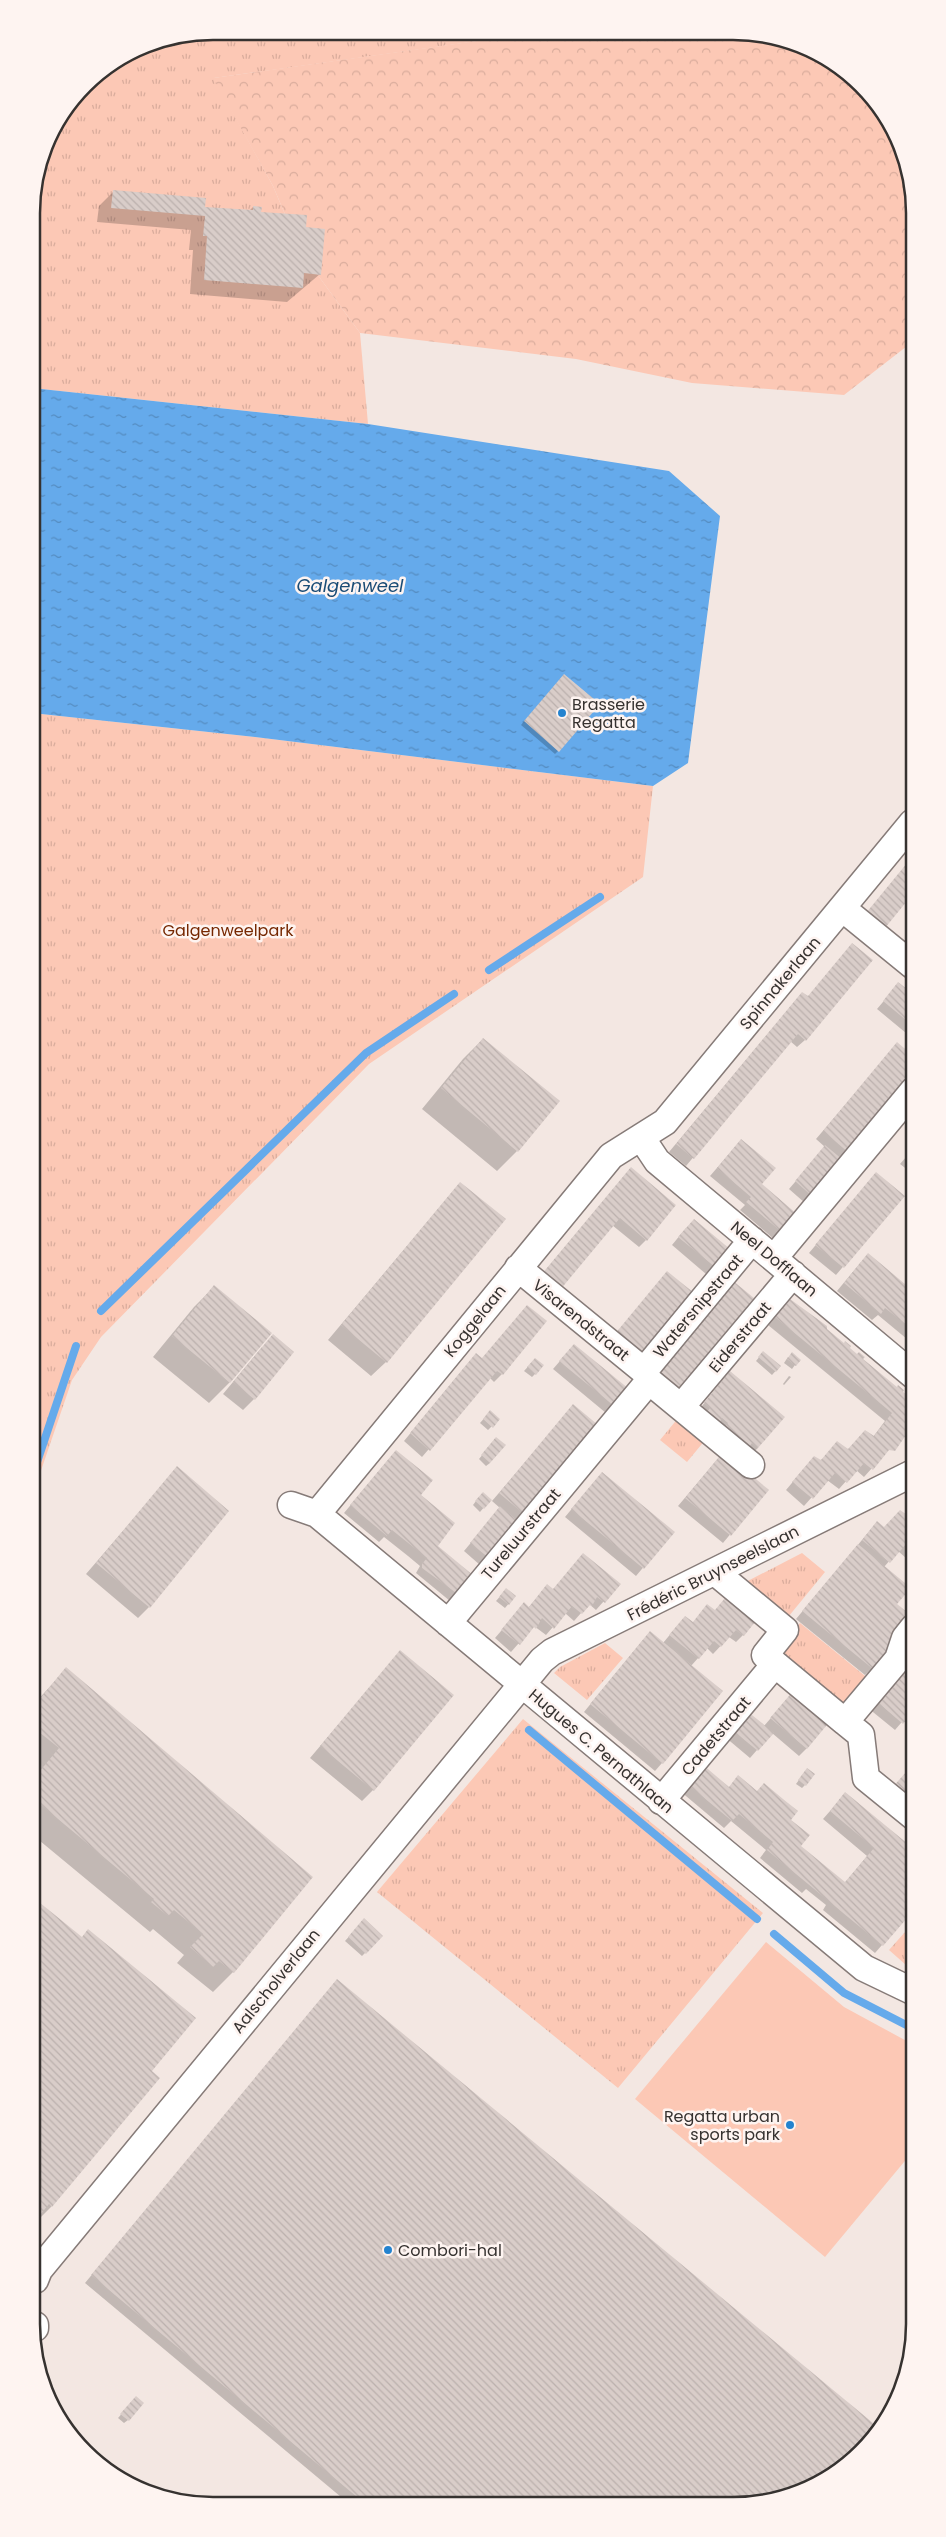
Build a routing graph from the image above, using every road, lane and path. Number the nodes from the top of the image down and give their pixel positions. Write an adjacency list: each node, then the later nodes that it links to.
1 (906, 829): 2 (street, Spinnakerlaan)
2 (842, 908): 3 (street); 5 (street, Spinnakerlaan)
3 (906, 960)
4 (906, 1098): 7 (street, Eiderstraat)
5 (641, 1137): 6 (street, Neel Dofflaan); 8 (street, Koggelaan)
6 (752, 1240): 7 (street, Neel Dofflaan); 10 (street, Watersnipstraat)
7 (783, 1266): 9 (street, Neel Dofflaan); 11 (street, Eiderstraat)
8 (527, 1276): 10 (street, Visarendstraat); 16 (street, Koggelaan)
9 (906, 1369)
10 (646, 1376): 11 (street, Visarendstraat); 12 (street, Watersnipstraat)
11 (684, 1404): 13 (street, Visarendstraat)
12 (595, 1446): 18 (street, Tureluurstraat)
13 (751, 1466)
14 (906, 1476): 17 (street, Frédéric Bruynseelslaan)
15 (291, 1505): 16 (street, Hugues C. Pernathlaan)
16 (317, 1514): 18 (street, Hugues C. Pernathlaan)
17 (715, 1572): 20 (street); 21 (street, Frédéric Bruynseelslaan)
18 (448, 1623): 21 (street, Hugues C. Pernathlaan)
19 (906, 1637): 22 (street)
20 (773, 1667): 22 (street); 23 (street, Cadetstraat)
21 (522, 1685): 23 (street, Hugues C. Pernathlaan); 26 (street, Aalscholverlaan)
22 (848, 1724): 24 (street)
23 (661, 1801): 25 (street, Hugues C. Pernathlaan)
24 (906, 1811)
25 (906, 1988)
26 (40, 2271)

